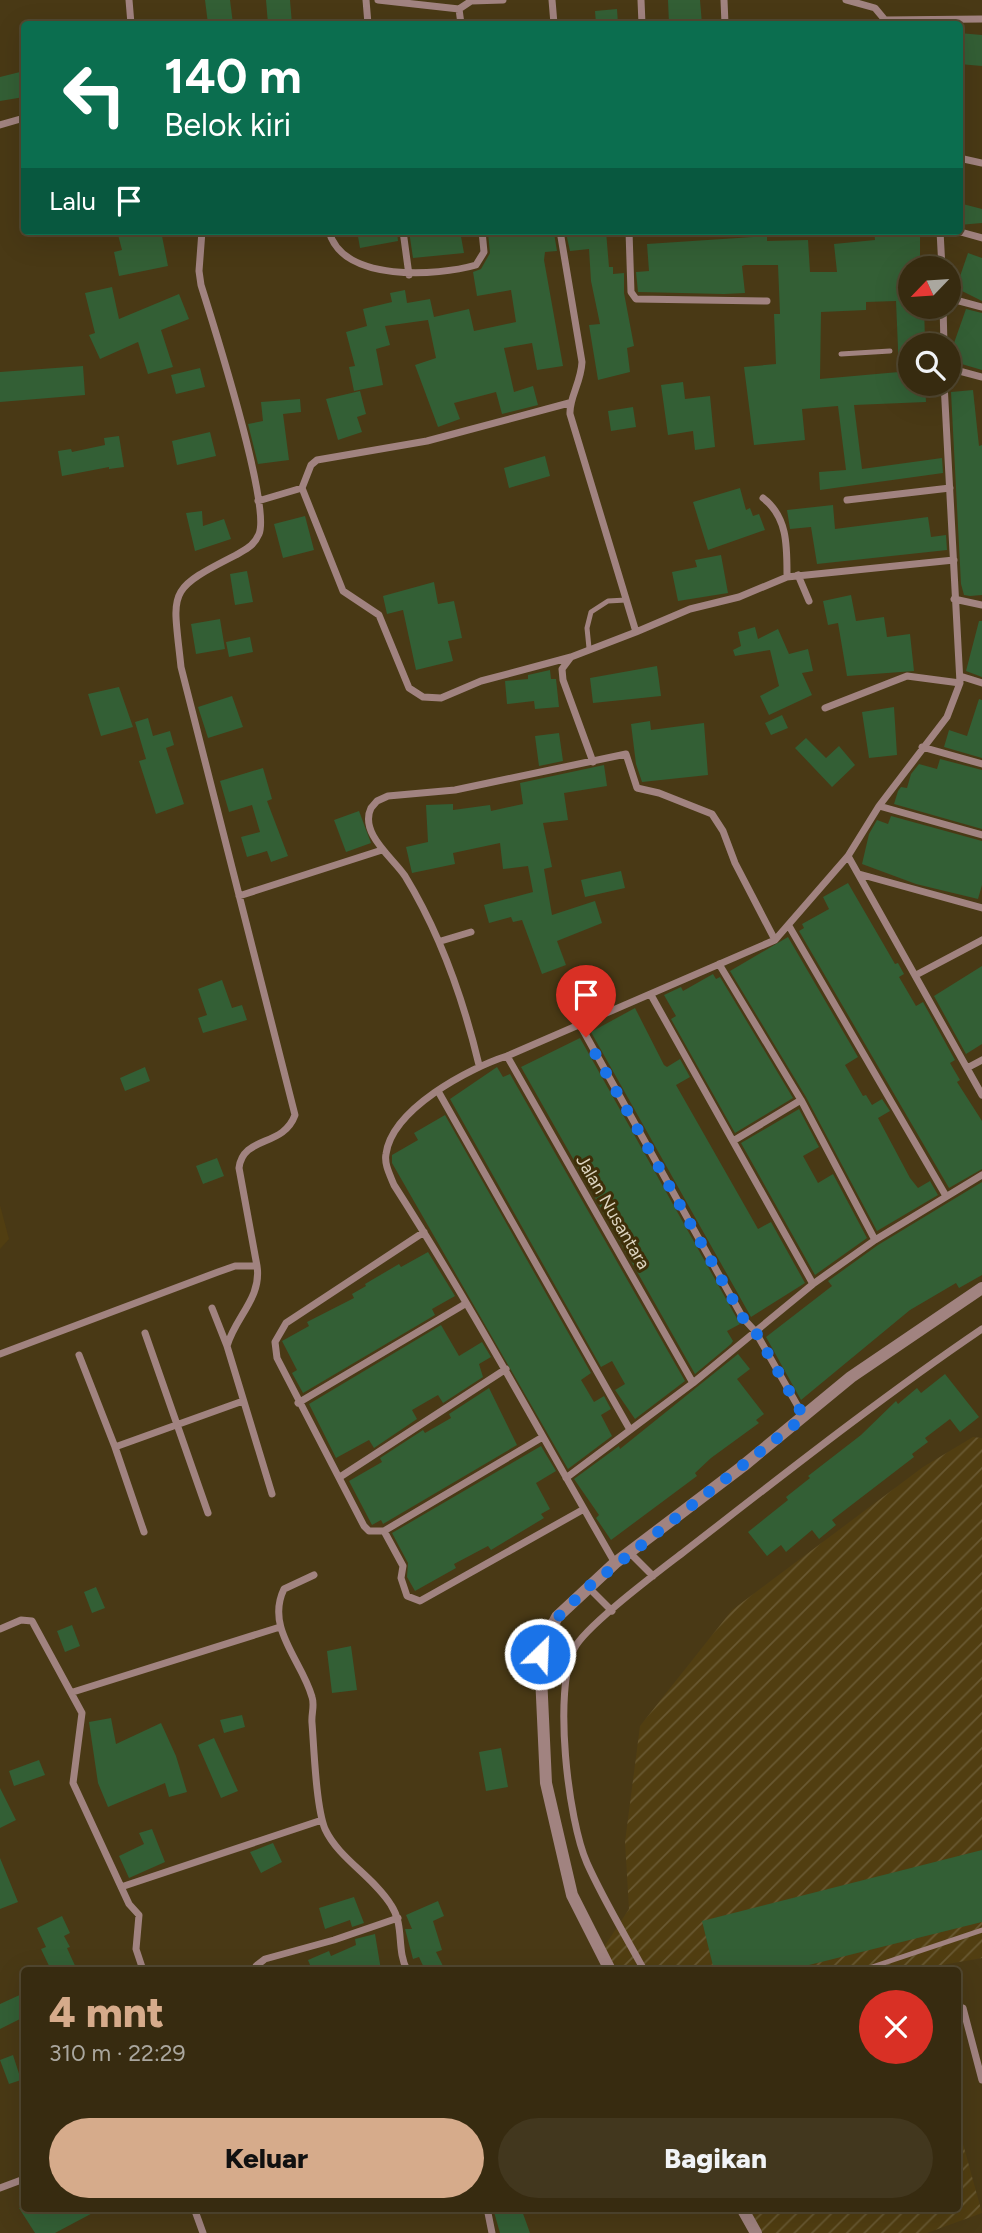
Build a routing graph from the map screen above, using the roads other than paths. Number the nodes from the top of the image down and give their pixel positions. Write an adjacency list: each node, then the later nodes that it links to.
1 (128, 0): 11 (street)
2 (366, 0): 12 (street)
3 (378, 0): 9 (street)
4 (503, 0): 9 (street)
5 (552, 0): 14 (street)
6 (641, 0): 15 (street)
7 (724, 0): 16 (street)
8 (846, 0): 17 (street)
9 (459, 9): 13 (street)
10 (982, 19): 18 (street)
11 (131, 21)
12 (369, 21)
13 (461, 21)
14 (554, 21)
15 (642, 21)
16 (725, 21)
17 (883, 21)
18 (917, 21)
19 (21, 119): 20 (street)
20 (0, 125)
21 (963, 159): 22 (street)
22 (982, 163)
23 (963, 233): 31 (street)
24 (202, 235): 47 (street)
25 (330, 235): 33 (street)
26 (404, 235): 33 (street)
27 (482, 235): 33 (street)
28 (561, 235): 42 (street)
29 (629, 235): 34 (street)
30 (940, 235): 32 (street)
31 (982, 238)
32 (941, 256)
33 (409, 275)
34 (767, 301)
35 (961, 301): 36 (street)
36 (982, 307)
37 (890, 352): 38 (lane)
38 (841, 354)
39 (961, 371): 40 (street)
40 (982, 377)
41 (945, 396): 44 (street)
42 (569, 403): 43 (street); 52 (street)
43 (302, 488): 47 (street); 57 (street)
44 (950, 488): 46 (street); 48 (street)
45 (763, 498): 50 (street)
46 (847, 500)
47 (258, 501): 69 (street)
48 (954, 560): 49 (street); 51 (street)
49 (798, 575): 50 (street); 53 (street)
50 (787, 577): 55 (street)
51 (954, 599): 54 (street); 58 (street)
52 (626, 600): 55 (street); 56 (lane)
53 (809, 601)
54 (982, 605)
55 (636, 632): 56 (street)
56 (589, 648): 57 (street)
57 (571, 657): 62 (street)
58 (960, 679): 59 (street); 60 (street); 61 (street)
59 (982, 683)
60 (825, 708)
61 (922, 747): 63 (street); 64 (street)
62 (593, 762): 66 (street); 73 (street)
63 (982, 764)
64 (879, 806): 65 (street); 67 (street)
65 (982, 835)
66 (382, 850): 69 (street); 75 (street)
67 (848, 856): 68 (street); 71 (street)
68 (859, 874): 70 (street); 77 (street)
69 (239, 896): 92 (street)
70 (982, 908)
71 (789, 926): 73 (street); 89 (street)
72 (471, 932): 75 (street)
73 (775, 940): 76 (street)
74 (982, 940): 77 (street)
75 (441, 941): 82 (street)
76 (719, 964): 78 (street); 86 (street)
77 (916, 975): 83 (street)
78 (651, 995): 79 (street); 87 (street)
79 (579, 1023): 80 (street); 98 (street)
80 (507, 1056): 82 (street); 104 (street, Jalan Nusantara)
81 (982, 1060): 83 (street)
82 (479, 1065): 84 (street)
83 (967, 1069): 85 (street)
84 (438, 1091): 90 (street); 109 (street)
85 (982, 1095)
86 (801, 1100): 87 (street); 91 (street)
87 (733, 1141): 93 (street)
88 (982, 1175): 89 (street)
89 (946, 1196): 91 (street)
90 (424, 1232): 95 (street); 106 (street)
91 (875, 1240): 93 (street)
92 (257, 1266): 100 (street); 101 (street)
93 (813, 1283): 98 (street)
94 (979, 1294): 107 (street)
95 (465, 1304): 103 (street); 106 (street)
96 (212, 1308): 100 (street)
97 (982, 1329): 122 (street)
98 (755, 1331): 104 (street); 107 (street)
99 (145, 1333): 108 (street)
100 (227, 1346): 105 (street)
101 (0, 1354)
102 (79, 1355): 111 (street)
103 (506, 1369): 110 (street); 112 (street)
104 (693, 1383): 109 (street)
105 (243, 1401): 108 (street); 114 (street)
106 (298, 1403): 112 (street)
107 (804, 1417): 119 (street)
108 (177, 1424): 111 (street); 116 (street)
109 (629, 1428): 113 (street)
110 (541, 1438): 113 (street); 117 (street)
111 (116, 1447): 118 (street)
112 (340, 1477): 117 (street)
113 (566, 1478): 115 (street)
114 (272, 1494)
115 (584, 1510): 117 (street); 120 (street)
116 (208, 1513)
117 (384, 1531)
118 (144, 1532)
119 (629, 1552): 120 (street); 122 (street)
120 (615, 1563): 123 (street)
121 (314, 1576): 125 (street)
122 (653, 1576): 124 (street)
123 (588, 1587): 124 (street); 129 (street)
124 (612, 1611): 128 (street)
125 (279, 1627): 127 (street); 130 (street)
126 (0, 1629): 127 (street)
127 (73, 1692): 131 (street)
128 (562, 1715): 129 (street); 138 (street)
129 (542, 1717): 137 (street)
130 (322, 1820): 131 (street); 132 (street)
131 (121, 1887): 134 (street)
132 (398, 1918): 135 (street); 136 (street)
133 (982, 1930): 139 (lane)
134 (142, 1967)
135 (256, 1967)
136 (406, 1967)
137 (608, 1967)
138 (642, 1967)
139 (872, 1967)
140 (963, 2008): 141 (street)
141 (982, 2080)
142 (21, 2180): 143 (street)
143 (0, 2188)
144 (195, 2212): 147 (street)
145 (488, 2212): 148 (street)
146 (744, 2212): 149 (street)
147 (203, 2233)
148 (492, 2233)
149 (756, 2233)

